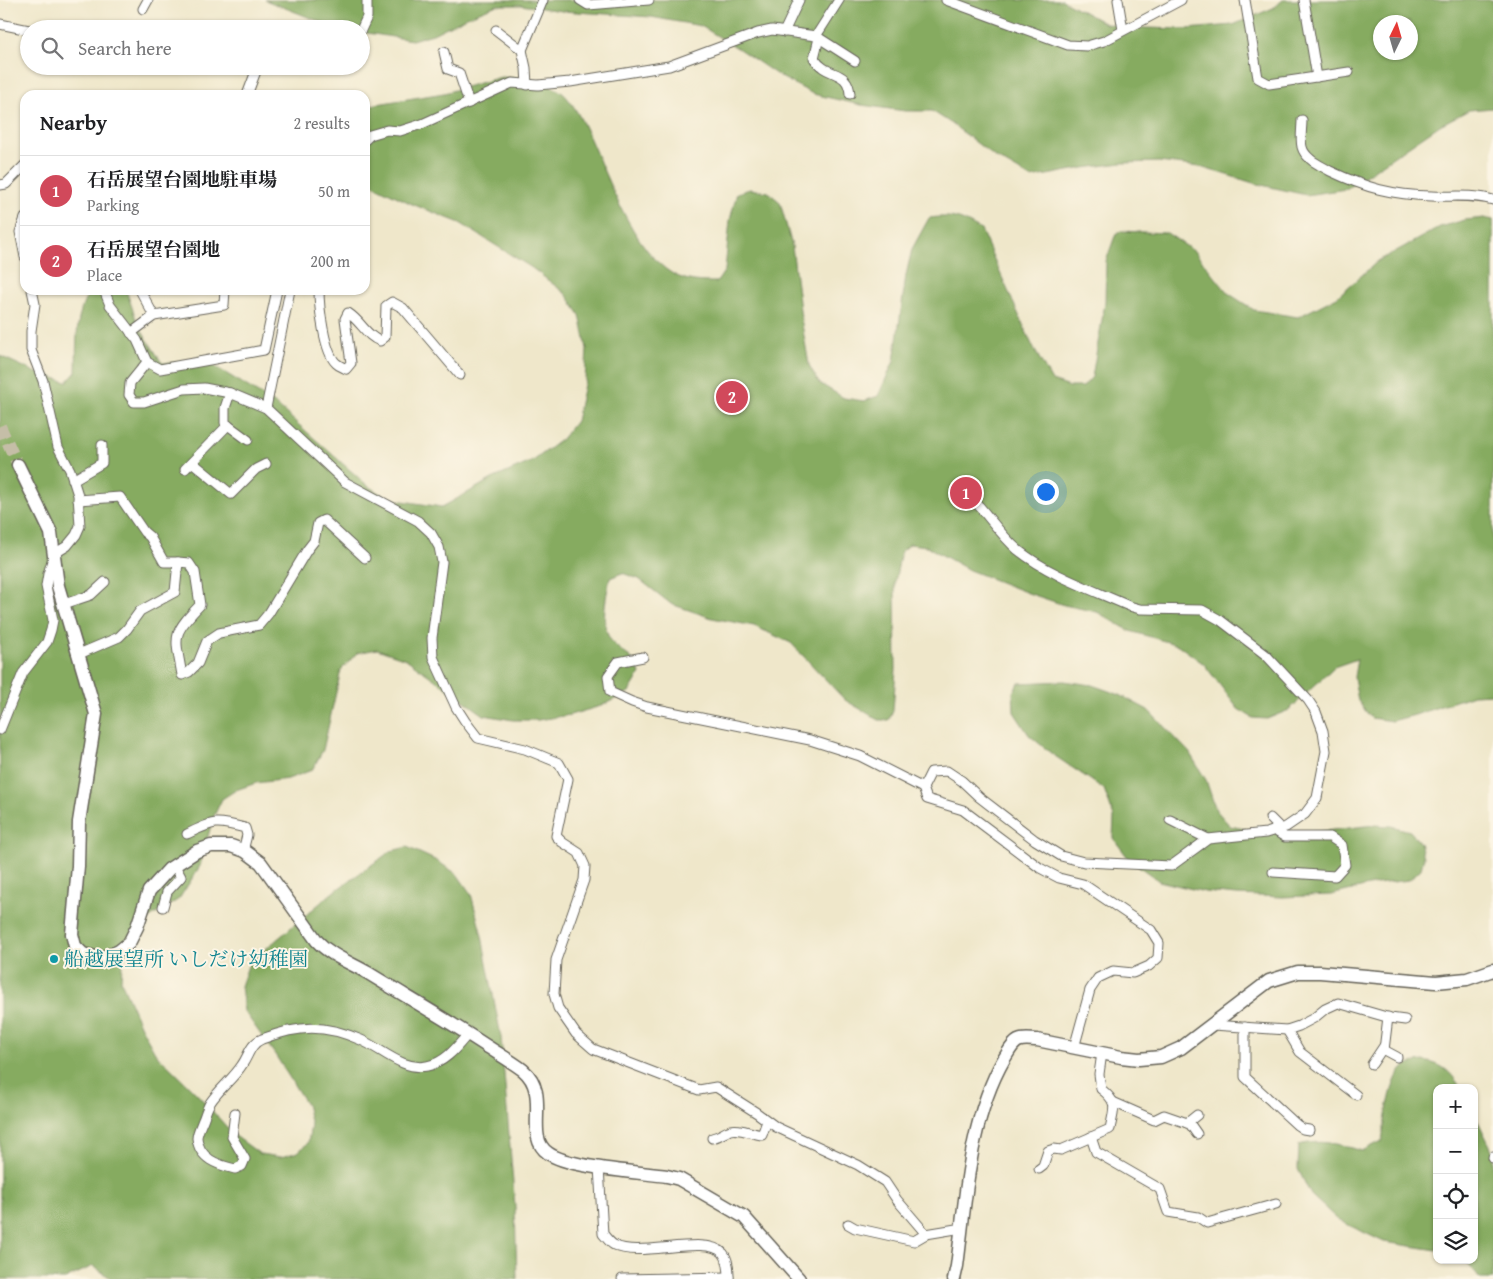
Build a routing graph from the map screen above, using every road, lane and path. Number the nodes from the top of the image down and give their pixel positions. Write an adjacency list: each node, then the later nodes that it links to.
1 (148, 0): 14 (street)
2 (367, 0): 15 (street)
3 (543, 0): 22 (street)
4 (580, 0): 13 (street)
5 (649, 0): 13 (street)
6 (800, 0): 20 (street)
7 (839, 0): 21 (street)
8 (946, 0): 19 (street)
9 (1118, 0): 19 (street)
10 (1181, 0): 19 (street)
11 (1245, 0): 27 (street)
12 (1304, 0): 27 (street)
13 (613, 1)
14 (143, 9)
15 (365, 20)
16 (0, 24): 17 (street)
17 (20, 28)
18 (496, 30): 22 (street)
19 (1123, 30)
20 (784, 32): 21 (street); 28 (street)
21 (817, 37): 24 (street); 30 (street)
22 (522, 50): 28 (street)
23 (444, 52): 31 (street)
24 (856, 61)
25 (1349, 72): 27 (street)
26 (255, 75): 29 (street)
27 (1317, 77)
28 (527, 85): 31 (street)
29 (249, 90)
30 (850, 94)
31 (469, 103): 33 (street)
32 (1302, 120): 36 (street)
33 (370, 135)
34 (20, 170): 35 (street)
35 (0, 185)
36 (1493, 200)
37 (33, 295): 55 (street)
38 (106, 295): 45 (street)
39 (143, 295): 44 (street)
40 (225, 295): 44 (street)
41 (276, 295): 46 (street)
42 (289, 295): 49 (street)
43 (320, 295): 47 (street)
44 (154, 316): 45 (street)
45 (131, 333): 46 (street)
46 (147, 362): 48 (street)
47 (460, 375)
48 (230, 393): 49 (street); 50 (street)
49 (266, 408): 92 (street)
50 (228, 425): 51 (street); 53 (street)
51 (248, 440)
52 (102, 445): 55 (street)
53 (266, 464)
54 (18, 465): 58 (street)
55 (73, 480): 56 (street)
56 (78, 500): 58 (street); 60 (street)
57 (979, 506): 69 (street)
58 (54, 554): 62 (street); 65 (street)
59 (365, 558): 60 (street)
60 (178, 562): 63 (street)
61 (105, 582): 62 (street)
62 (64, 604): 63 (street)
63 (79, 654): 73 (street)
64 (643, 658): 66 (street)
65 (1, 724)
66 (922, 788): 71 (street); 84 (street)
67 (1270, 818): 69 (street)
68 (1170, 820): 71 (street)
69 (1278, 829): 71 (street); 74 (street)
70 (187, 834): 72 (street)
71 (1208, 839)
72 (243, 850): 73 (street); 82 (street)
73 (175, 866): 75 (street)
74 (1273, 872)
75 (163, 907)
76 (1493, 970): 79 (street)
77 (1388, 1018): 78 (street); 81 (street); 83 (street)
78 (1405, 1020)
79 (1213, 1024): 80 (street); 85 (street)
80 (1245, 1027): 81 (street); 94 (street)
81 (1287, 1030): 88 (street)
82 (468, 1034): 90 (street); 98 (street)
83 (1384, 1046): 86 (street); 87 (street)
84 (1074, 1048): 85 (street); 102 (street)
85 (1102, 1053): 89 (street)
86 (1397, 1058)
87 (1372, 1064)
88 (1356, 1095)
89 (1113, 1102): 93 (street); 96 (street)
90 (235, 1113)
91 (1197, 1115): 93 (street)
92 (767, 1121): 97 (street); 103 (street)
93 (1187, 1123): 95 (street)
94 (1309, 1130)
95 (1197, 1134)
96 (1091, 1137): 99 (street); 100 (street)
97 (712, 1138)
98 (600, 1167): 104 (street); 106 (street)
99 (1039, 1169)
100 (1276, 1204)
101 (848, 1224): 103 (street)
102 (962, 1228): 103 (street); 107 (street)
103 (926, 1234)
104 (729, 1278): 105 (street)
105 (622, 1279)
106 (799, 1279)
107 (954, 1279)

